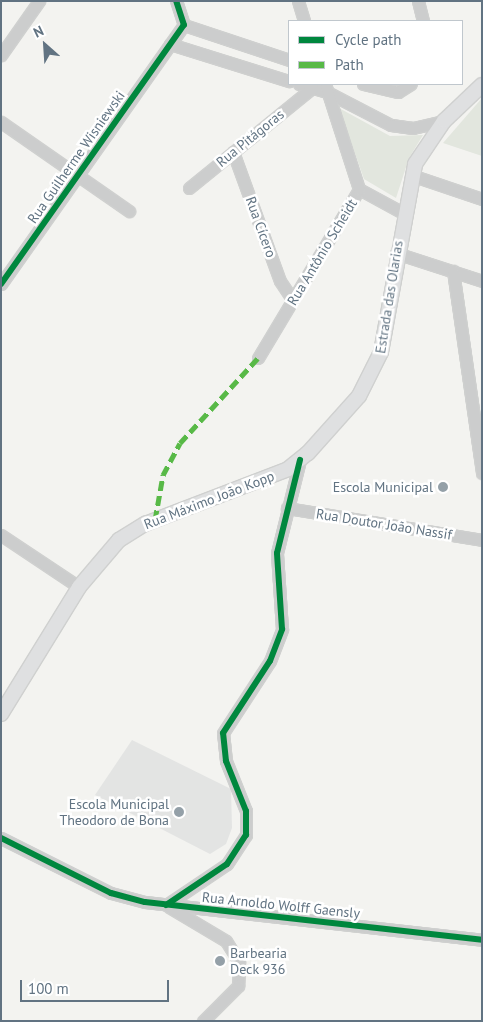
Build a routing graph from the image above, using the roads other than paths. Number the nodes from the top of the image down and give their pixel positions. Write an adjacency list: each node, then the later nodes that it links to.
1 (39, 1): 9 (street)
2 (176, 1): 7 (street)
3 (298, 1): 5 (street)
4 (418, 1): 6 (street)
5 (304, 20)
6 (423, 20)
7 (184, 25): 8 (street, Rua Guilherme Wisniewski); 10 (street)
8 (170, 44): 11 (street); 21 (street, Rua Guilherme Wisniewski)
9 (1, 55)
10 (288, 60)
11 (288, 81)
12 (302, 85): 16 (street)
13 (366, 85): 15 (street)
14 (482, 85): 18 (main road, Estrada das Olarias)
15 (408, 87)
16 (312, 88): 17 (street); 20 (street, Rua Pitágoras)
17 (326, 88): 18 (street); 24 (street, Rua Antônio Scheidt)
18 (444, 121): 22 (main road, Estrada das Olarias)
19 (1, 122): 21 (street)
20 (233, 152): 23 (street, Rua Pitágoras); 32 (street, Rua Cícero)
21 (78, 175): 26 (street); 31 (street, Rua Guilherme Wisniewski)
22 (411, 175): 25 (street); 27 (main road, Estrada das Olarias)
23 (189, 188)
24 (359, 189): 27 (street); 32 (street, Rua Antônio Scheidt)
25 (482, 199)
26 (129, 211)
27 (403, 213): 28 (main road, Estrada das Olarias)
28 (396, 253): 29 (street); 34 (main road, Estrada das Olarias)
29 (453, 271): 30 (street); 35 (street)
30 (482, 280)
31 (1, 284)
32 (293, 300): 33 (street, Rua Antônio Scheidt)
33 (258, 358)
34 (300, 460): 36 (street, Estrada das Olarias); 39 (main road, Rua Máximo João Kopp)
35 (482, 473)
36 (287, 508): 38 (street, Rua Doutor João Nassif); 42 (street, Estrada das Olarias)
37 (1, 535): 39 (street)
38 (482, 540)
39 (79, 587): 40 (main road, Rua Máximo João Kopp)
40 (1, 714)
41 (1, 838): 42 (street, Rua Arnoldo Wolff Gaensly)
42 (166, 905): 43 (street, Rua Arnoldo Wolff Gaensly); 44 (street)
43 (482, 940)
44 (203, 1021)

